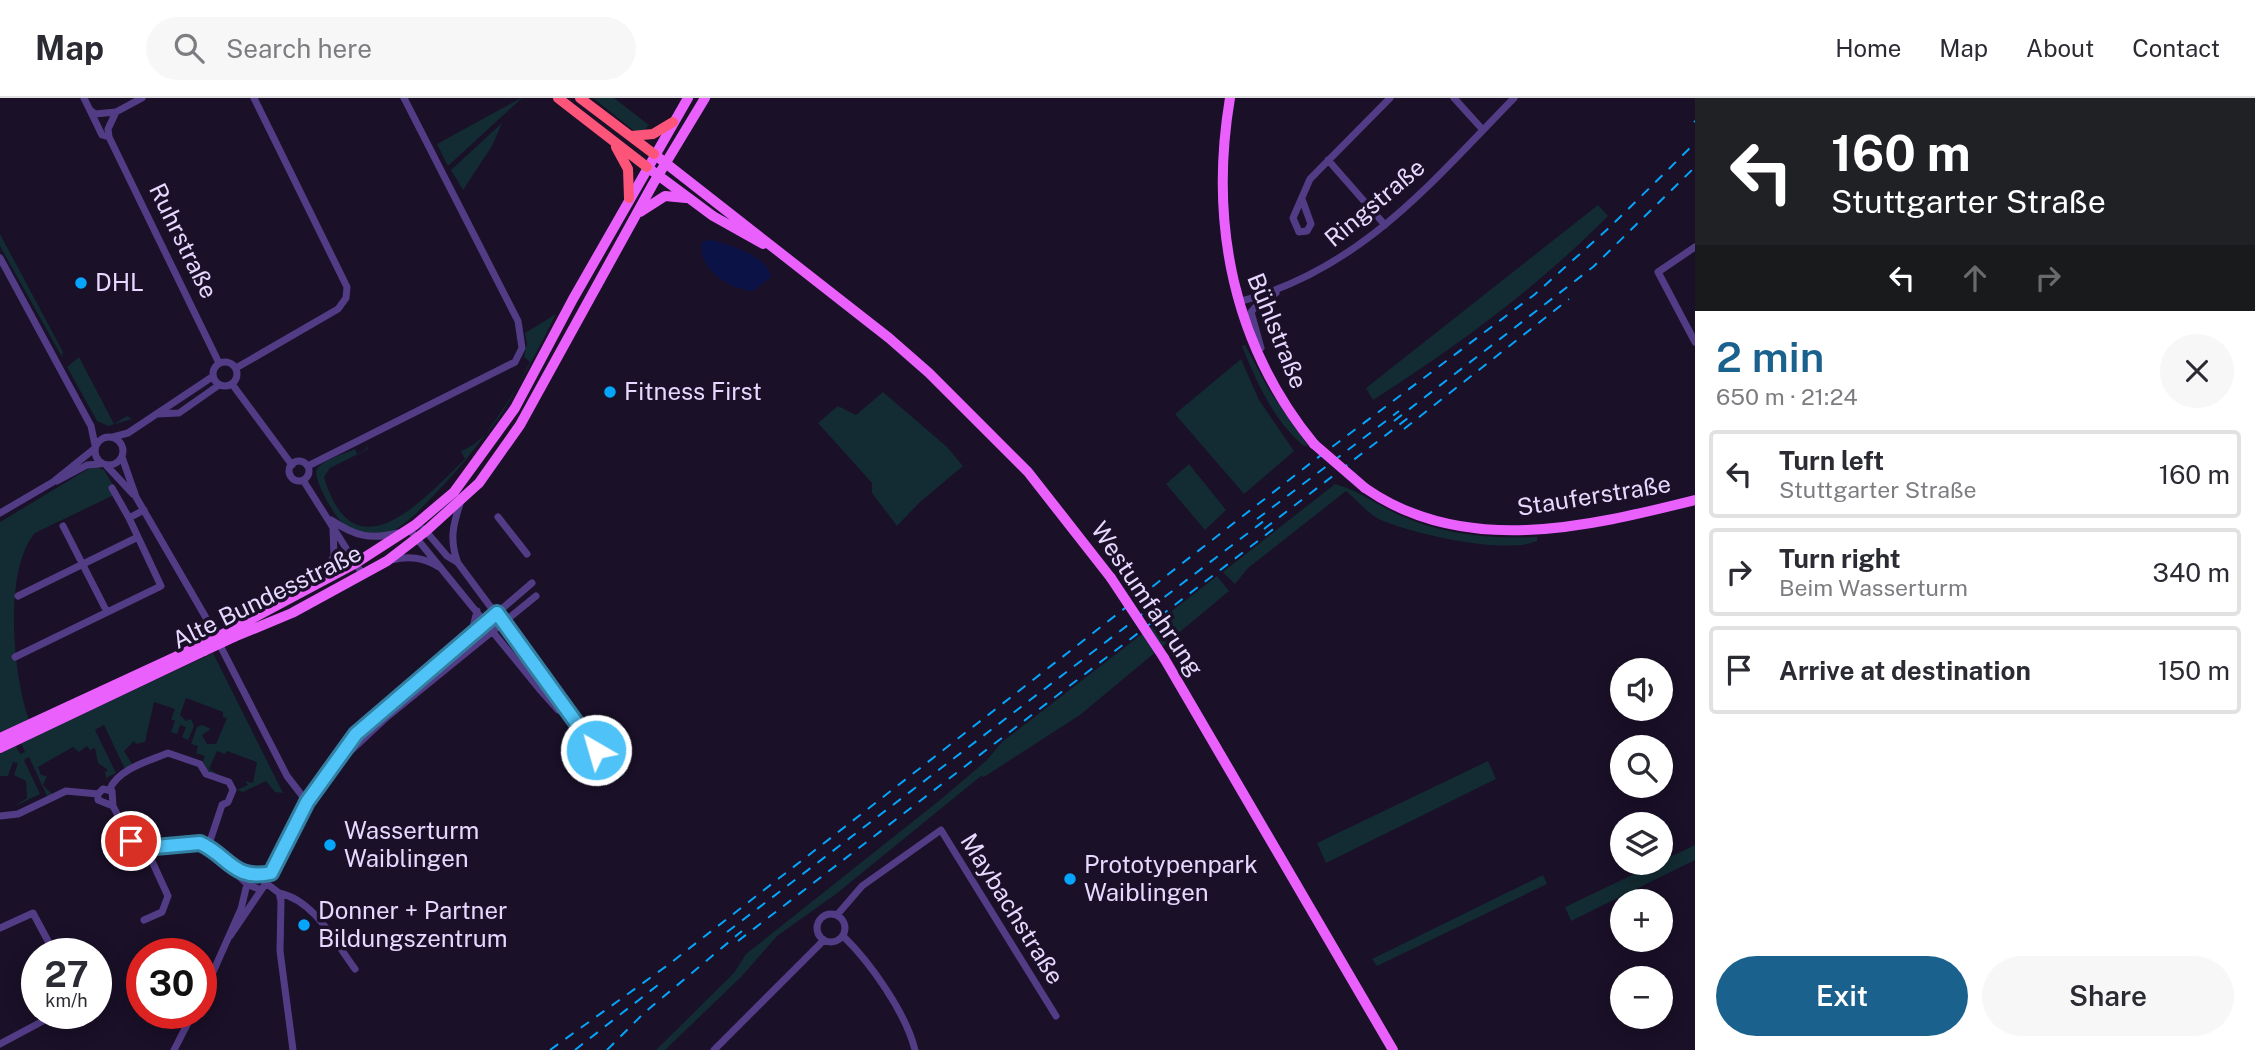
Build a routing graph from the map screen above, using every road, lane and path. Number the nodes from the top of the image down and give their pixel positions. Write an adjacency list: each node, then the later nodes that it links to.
1 (84, 98): 13 (street, Ruhrstraße)
2 (142, 98): 14 (street)
3 (254, 98): 38 (street)
4 (404, 98): 52 (street)
5 (558, 98): 19 (highway)
6 (580, 98): 17 (highway)
7 (688, 98): 15 (main road, Alte Bundesstraße)
8 (705, 98): 22 (main road, Alte Bundesstraße)
9 (1230, 98): 34 (main road, Bühlstraße)
10 (1390, 98): 21 (street)
11 (1454, 98): 16 (street)
12 (1514, 98): 16 (street, Ringstraße)
13 (90, 110): 14 (street); 18 (street, Ruhrstraße)
14 (116, 112): 18 (street)
15 (673, 122): 17 (highway); 20 (main road, Alte Bundesstraße)
16 (1483, 130): 29 (street, Ringstraße)
17 (630, 136): 20 (highway)
18 (109, 137): 36 (street, Ruhrstraße)
19 (616, 144): 23 (highway); 25 (highway)
20 (654, 154): 22 (main road, Westumfahrung); 23 (main road, Alte Bundesstraße)
21 (1328, 160): 27 (street); 29 (street)
22 (667, 164): 24 (main road, Alte Bundesstraße); 31 (main road, Westumfahrung)
23 (647, 167): 24 (main road, Westumfahrung); 25 (main road, Alte Bundesstraße)
24 (659, 176): 26 (main road, Westumfahrung); 28 (main road, Alte Bundesstraße)
25 (629, 198): 64 (main road, Alte Bundesstraße)
26 (689, 199): 28 (main road); 31 (main road, Westumfahrung)
27 (1302, 199)
28 (636, 215): 58 (main road, Alte Bundesstraße)
29 (1385, 225): 33 (street, Ringstraße)
30 (1695, 247): 35 (street)
31 (773, 249): 128 (main road, Westumfahrung, bridge)
32 (0, 258): 43 (street)
33 (1288, 286): 34 (street, Ringstraße); 37 (street)
34 (1237, 302): 37 (main road, Bühlstraße)
35 (1695, 342)
36 (219, 363): 38 (street); 39 (street)
37 (1264, 366): 46 (main road, Bühlstraße)
38 (236, 368): 40 (street)
39 (212, 377): 41 (street); 42 (street)
40 (232, 384): 41 (street); 51 (street)
41 (219, 385): 42 (street)
42 (157, 414): 44 (street)
43 (91, 426): 45 (street); 47 (street)
44 (128, 433): 45 (street); 48 (street)
45 (111, 437): 47 (street); 48 (street)
46 (1314, 444): 57 (main road, Stauferstraße, bridge)
47 (94, 447): 50 (street); 54 (street)
48 (123, 447): 49 (street)
49 (122, 457): 50 (street); 56 (street)
50 (104, 464): 54 (street); 56 (street)
51 (292, 464): 52 (street); 53 (street)
52 (308, 466): 53 (street)
53 (303, 480): 63 (street)
54 (53, 482): 60 (street)
55 (112, 488): 62 (street)
56 (136, 497): 59 (street)
57 (1695, 500)
58 (461, 501): 68 (main road, Alte Bundesstraße); 73 (street)
59 (144, 510): 62 (street); 100 (street)
60 (0, 513)
61 (498, 517): 70 (street)
62 (128, 518): 69 (street)
63 (328, 518): 66 (street); 67 (street)
64 (419, 522): 67 (main road, Alte Bundesstraße); 68 (street)
65 (63, 526): 74 (street)
66 (333, 528): 72 (street); 78 (street)
67 (405, 531): 68 (street); 72 (main road, Alte Bundesstraße)
68 (422, 535): 71 (main road, Alte Bundesstraße); 73 (street); 75 (street)
69 (138, 537): 74 (street); 82 (street)
70 (527, 554)
71 (387, 561): 75 (street); 76 (main road, Alte Bundesstraße)
72 (356, 563): 76 (street); 78 (main road, Alte Bundesstraße)
73 (458, 563): 83 (street)
74 (83, 564): 79 (street); 82 (street)
75 (443, 569): 81 (street)
76 (363, 575): 87 (main road, Alte Bundesstraße)
77 (532, 583): 83 (street)
78 (312, 589): 87 (main road, Alte Bundesstraße)
79 (18, 596)
80 (536, 596): 85 (street)
81 (477, 611): 84 (street); 88 (street)
82 (107, 612): 92 (street)
83 (497, 613): 84 (street); 85 (street)
84 (486, 622): 86 (street); 88 (street)
85 (502, 622): 86 (street); 93 (street)
86 (493, 630): 89 (street); 90 (street)
87 (233, 634): 91 (main road, bridge)
88 (471, 635): 97 (street)
89 (501, 640): 90 (street); 93 (street)
90 (475, 643): 97 (street)
91 (202, 648): 94 (main road, Alte Bundesstraße); 95 (main road, Alte Bundesstraße)
92 (15, 657)
93 (567, 713): 96 (street)
94 (0, 738)
95 (0, 748)
96 (596, 750)
97 (330, 771): 100 (street)
98 (110, 789): 99 (street); 101 (street); 104 (street)
99 (98, 794): 101 (street); 102 (street)
100 (307, 802): 106 (street)
101 (113, 806): 103 (street)
102 (0, 816)
103 (145, 846): 104 (street); 112 (street)
104 (208, 846): 105 (street)
105 (230, 868): 107 (street); 108 (street)
106 (271, 873): 107 (street); 109 (street)
107 (250, 876): 109 (street)
108 (247, 884): 109 (street); 114 (street)
109 (264, 886): 110 (street); 114 (street)
110 (279, 893): 119 (street); 125 (street)
111 (837, 915): 115 (street); 117 (street); 120 (street, Maybachstraße)
112 (144, 920)
113 (0, 928): 116 (street)
114 (230, 936): 118 (street)
115 (843, 936): 117 (street); 127 (street)
116 (46, 938)
117 (824, 940): 126 (street)
118 (217, 964)
119 (355, 969)
120 (1056, 1016)
121 (28, 1029): 123 (street)
122 (185, 1029): 124 (street)
123 (0, 1044)
124 (174, 1050)
125 (293, 1050)
126 (714, 1050)
127 (915, 1050)
128 (1393, 1050)

